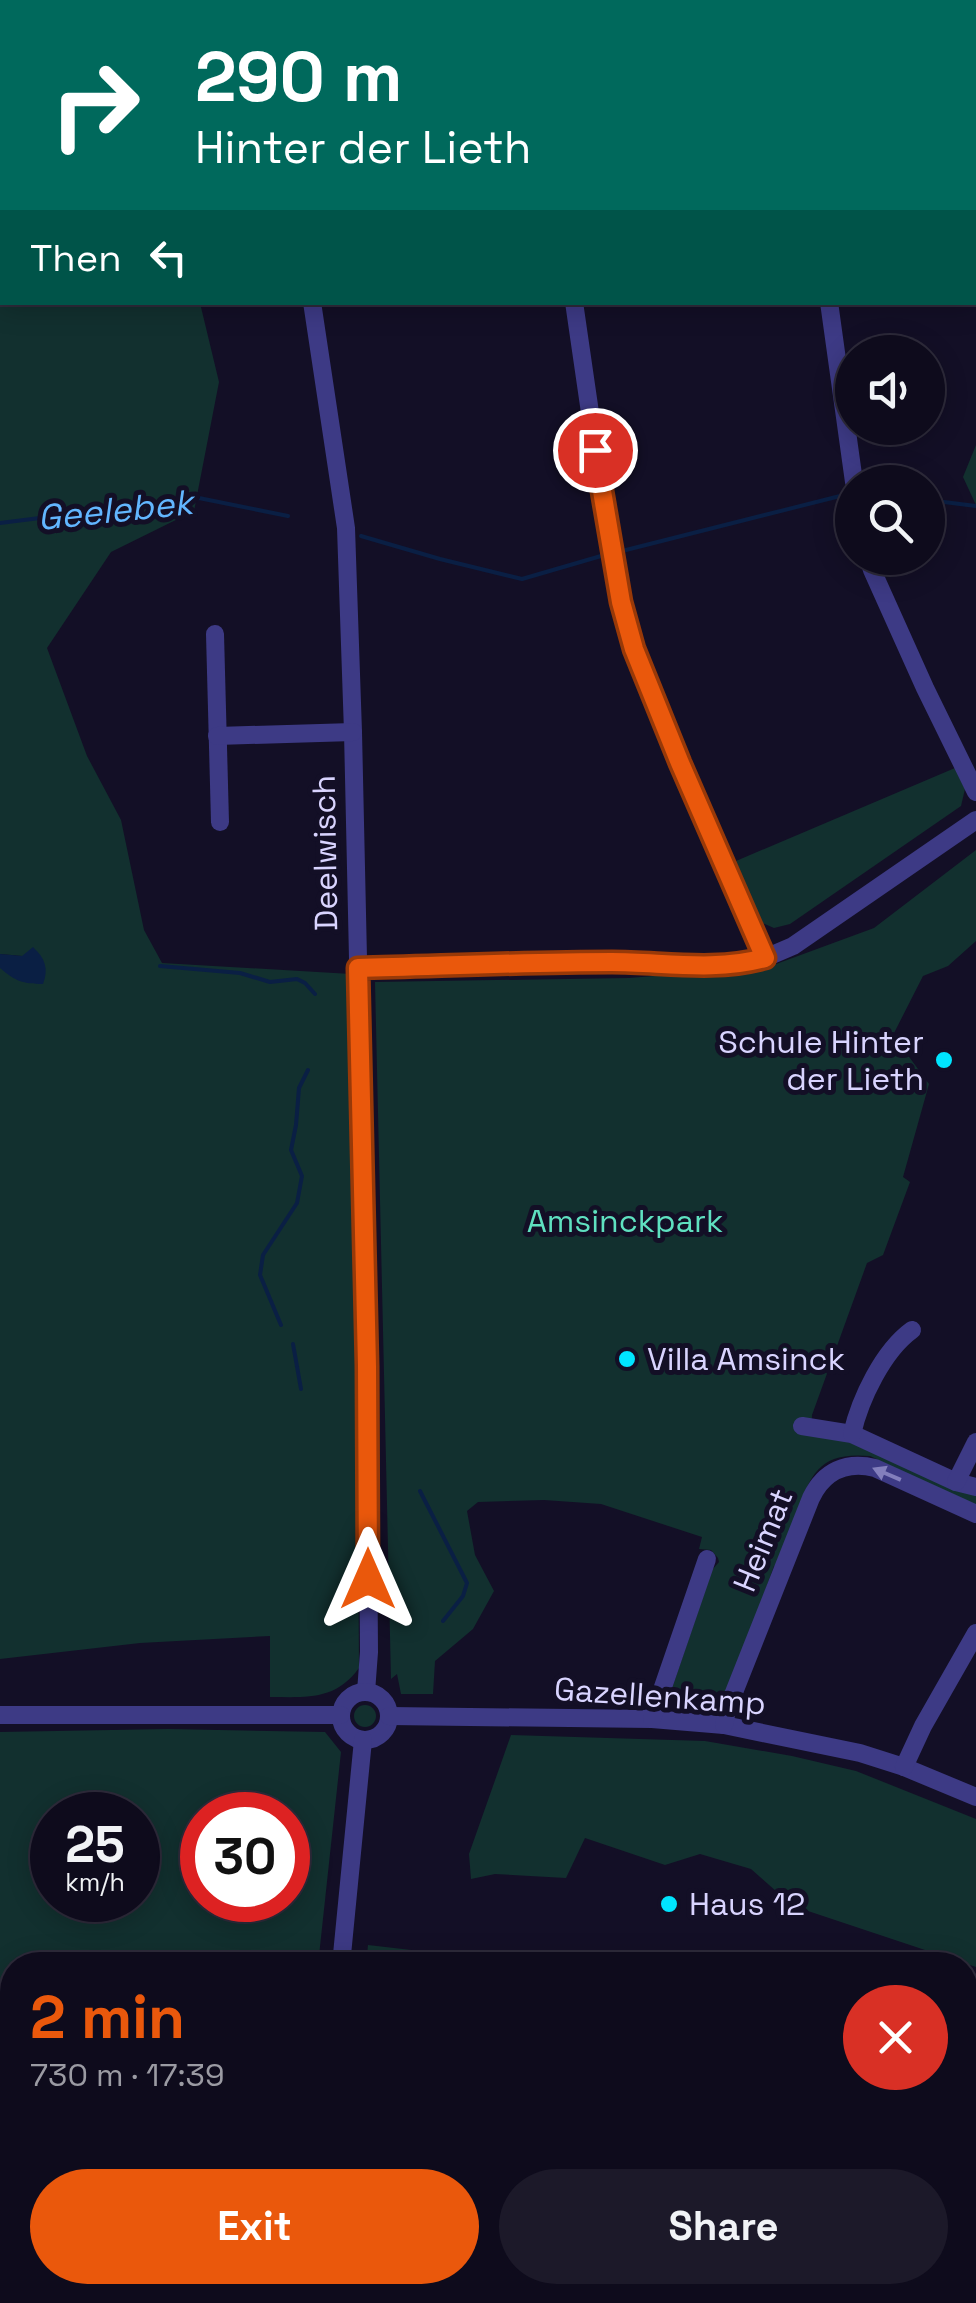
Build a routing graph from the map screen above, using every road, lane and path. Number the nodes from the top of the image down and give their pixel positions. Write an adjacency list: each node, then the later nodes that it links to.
1 (312, 305): 7 (street, Deelwisch)
2 (574, 305): 12 (street)
3 (829, 305): 4 (street)
4 (852, 465)
5 (874, 575): 9 (street)
6 (215, 634): 8 (street)
7 (353, 732): 8 (street, Deelwisch); 13 (street, Deelwisch)
8 (217, 736): 11 (street)
9 (976, 792)
10 (976, 820): 12 (street)
11 (220, 822)
12 (765, 958): 13 (street)
13 (358, 968): 23 (street, Deelwisch)
14 (912, 1330): 16 (street)
15 (802, 1426): 16 (street)
16 (852, 1434): 18 (street)
17 (976, 1442): 18 (street)
18 (956, 1482): 19 (street)
19 (976, 1487)
20 (976, 1514): 28 (street, Heimat, one-way to 28)
21 (707, 1560): 27 (street)
22 (976, 1633): 30 (street)
23 (366, 1692): 24 (street); 26 (street)
24 (341, 1714): 25 (street); 29 (street)
25 (0, 1715)
26 (388, 1716): 27 (street, Gazellenkamp); 29 (street)
27 (652, 1719): 28 (street, Gazellenkamp)
28 (724, 1725): 30 (street, Gazellenkamp)
29 (362, 1740): 32 (street)
30 (904, 1768): 31 (street, Gazellenkamp)
31 (976, 1797)
32 (342, 1952)

